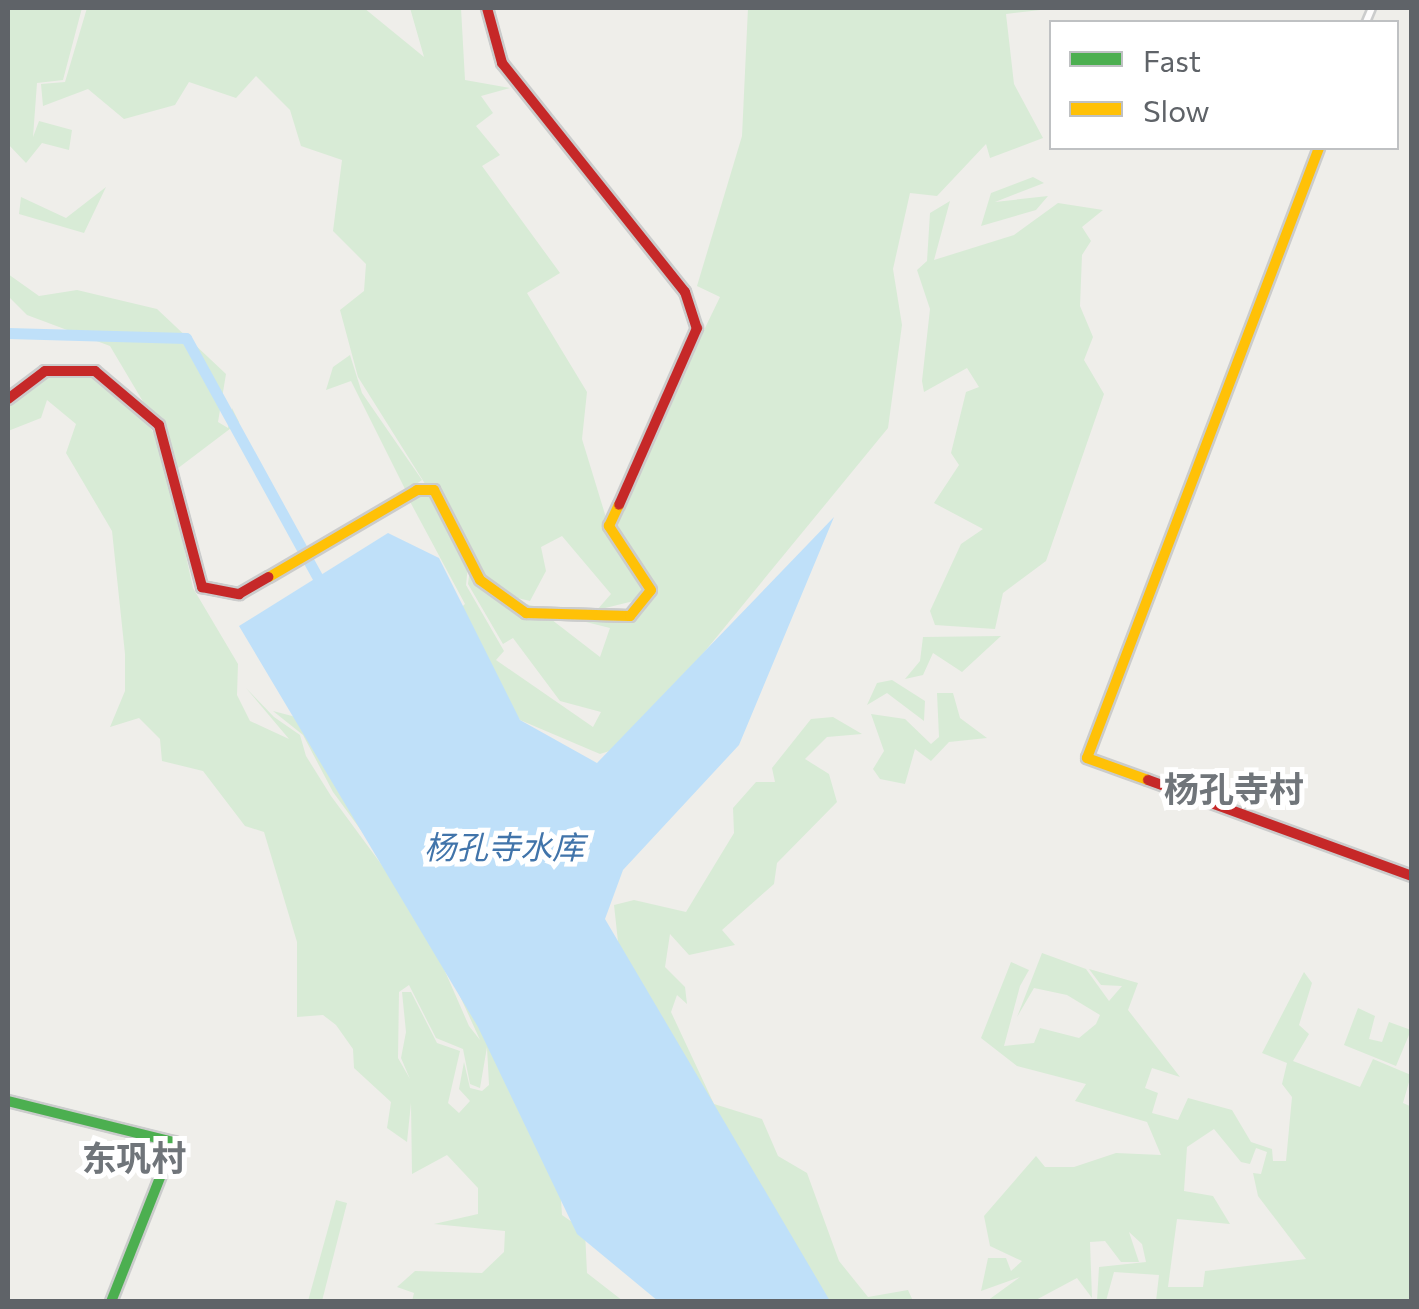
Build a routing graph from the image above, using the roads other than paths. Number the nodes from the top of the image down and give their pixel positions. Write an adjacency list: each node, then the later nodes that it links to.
1 (487, 8): 3 (street)
2 (1317, 150): 4 (street)
3 (8, 400)
4 (1412, 876)
5 (8, 1101): 6 (street)
6 (111, 1302)

